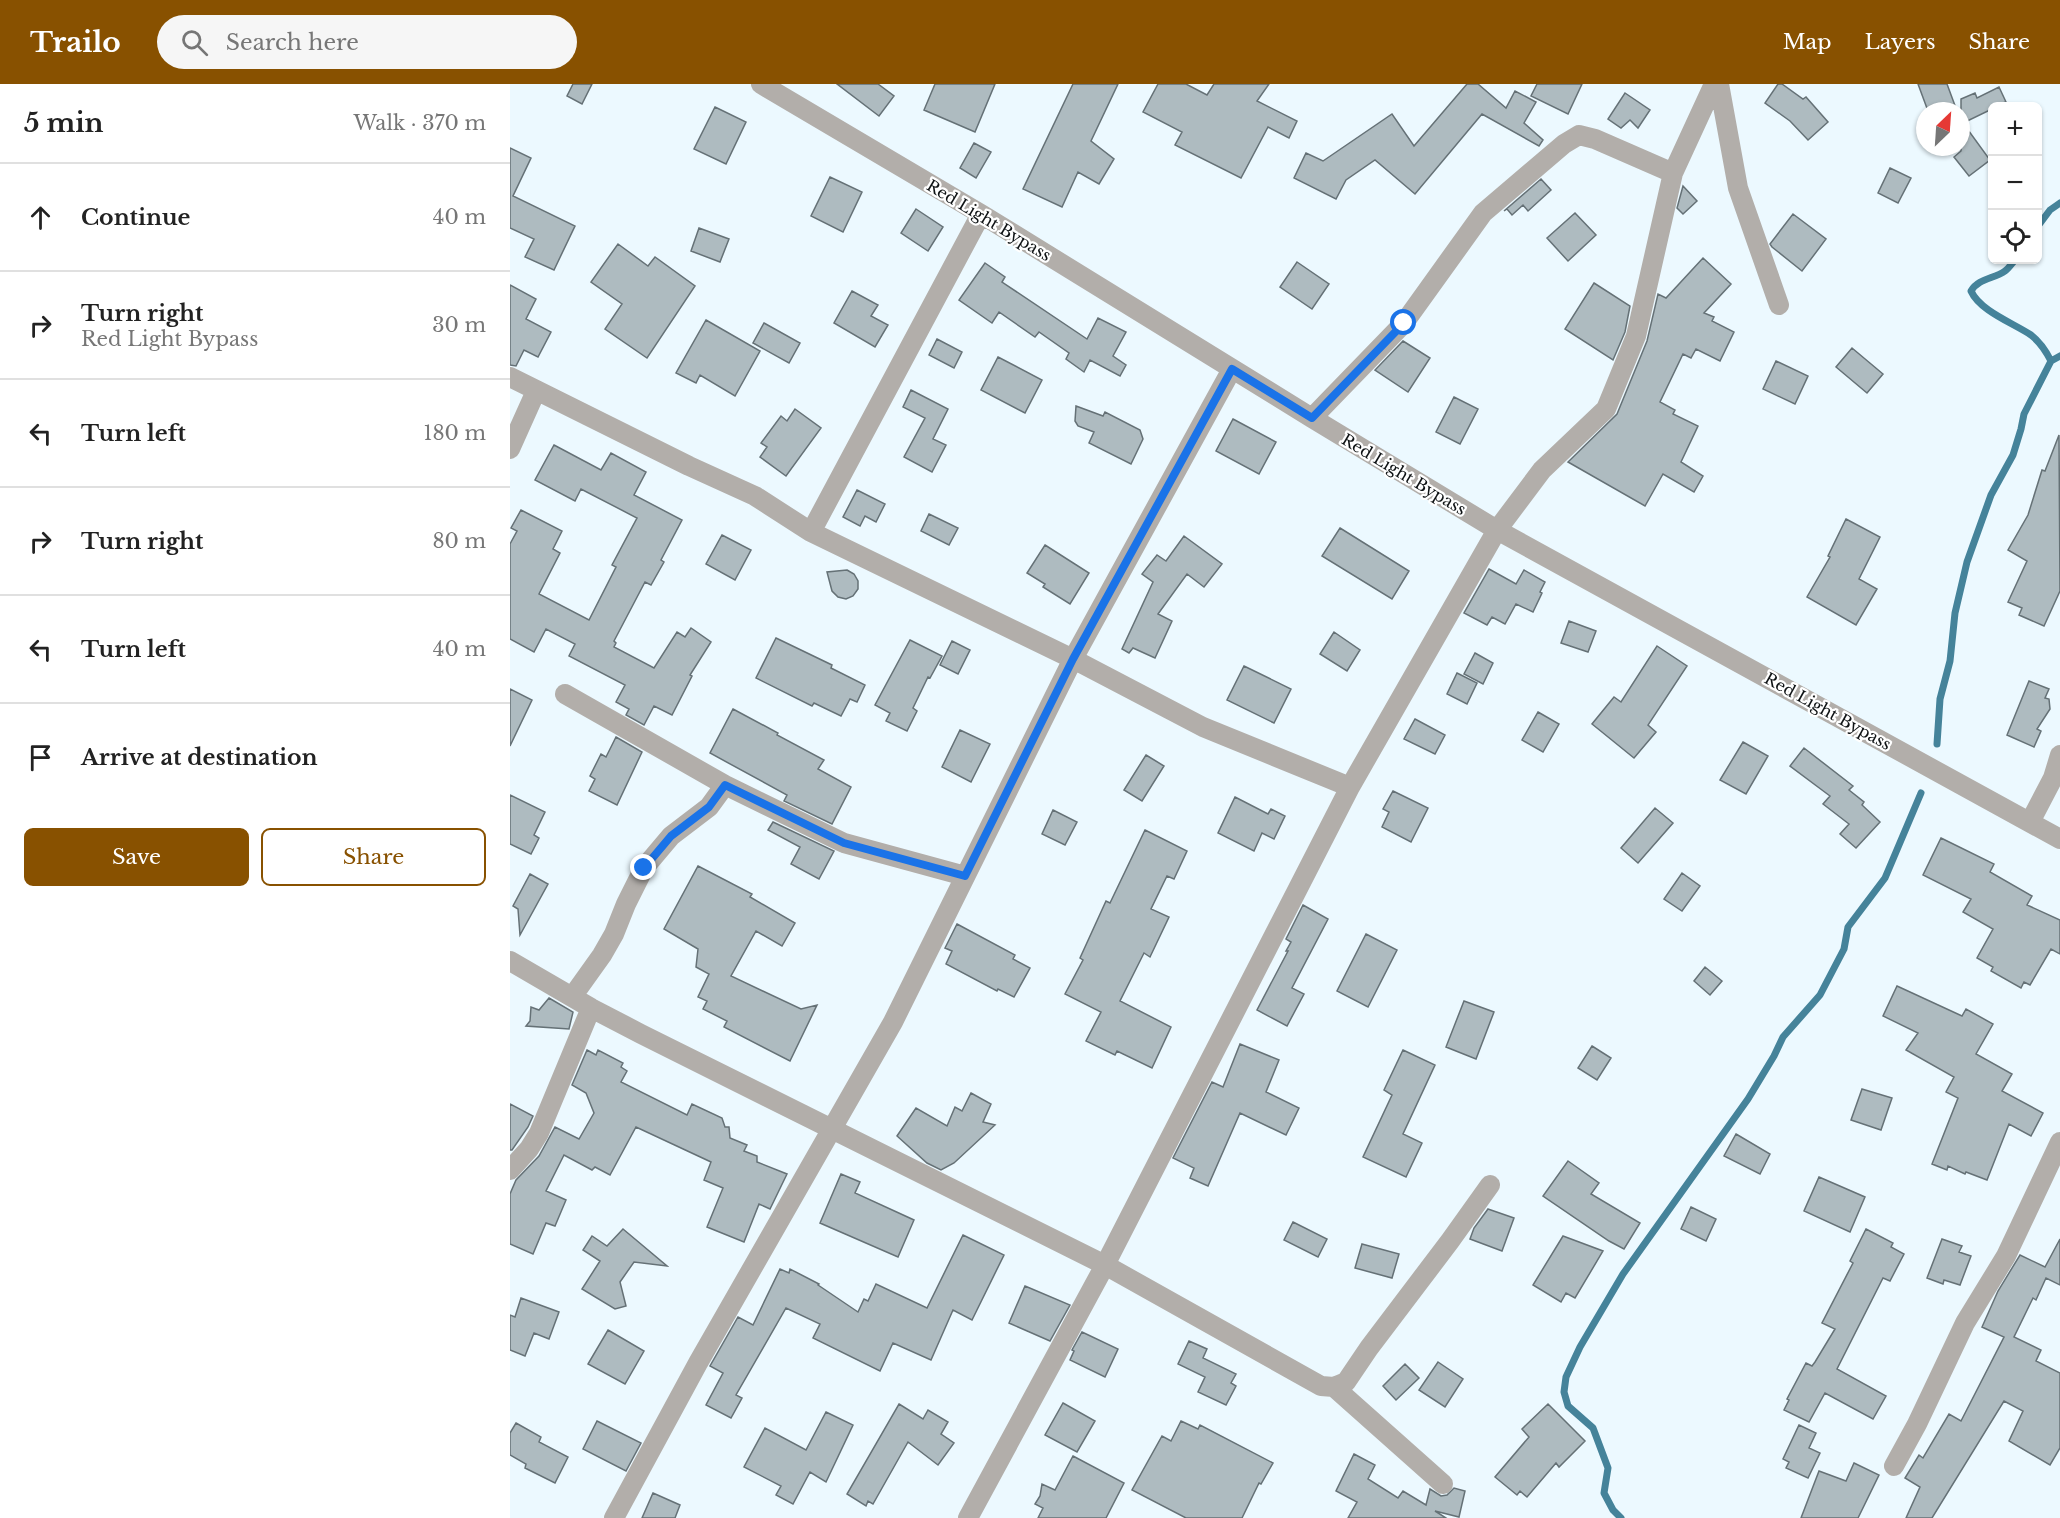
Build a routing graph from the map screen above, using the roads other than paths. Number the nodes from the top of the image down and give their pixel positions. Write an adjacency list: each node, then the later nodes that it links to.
1 (761, 84): 5 (street, Red Light Bypass)
2 (1714, 84): 4 (street)
3 (1719, 84): 6 (street)
4 (1673, 173): 10 (street); 12 (street)
5 (981, 214): 7 (street, Red Light Bypass); 13 (street)
6 (1779, 305)
7 (1232, 369): 10 (street, Red Light Bypass); 14 (street)
8 (510, 377): 9 (street)
9 (536, 391): 11 (street); 13 (street)
10 (1312, 418): 12 (street, Red Light Bypass)
11 (510, 449)
12 (1497, 530): 18 (street); 19 (street, Red Light Bypass)
13 (811, 532): 14 (street)
14 (1073, 659): 18 (street); 21 (street)
15 (565, 694): 17 (street)
16 (2060, 755): 19 (street)
17 (725, 785): 21 (street); 23 (street)
18 (1350, 787): 29 (street)
19 (2030, 822): 20 (street, Red Light Bypass)
20 (2060, 839)
21 (965, 876): 25 (street)
22 (510, 961): 23 (street)
23 (572, 997): 24 (street)
24 (591, 1008): 25 (street); 27 (street)
25 (832, 1130): 29 (street); 33 (street)
26 (2060, 1142): 31 (street)
27 (510, 1170)
28 (1490, 1185): 30 (street)
29 (1106, 1265): 30 (street); 34 (street)
30 (1334, 1387): 32 (street)
31 (1894, 1466)
32 (1443, 1484)
33 (614, 1518)
34 (968, 1518)

